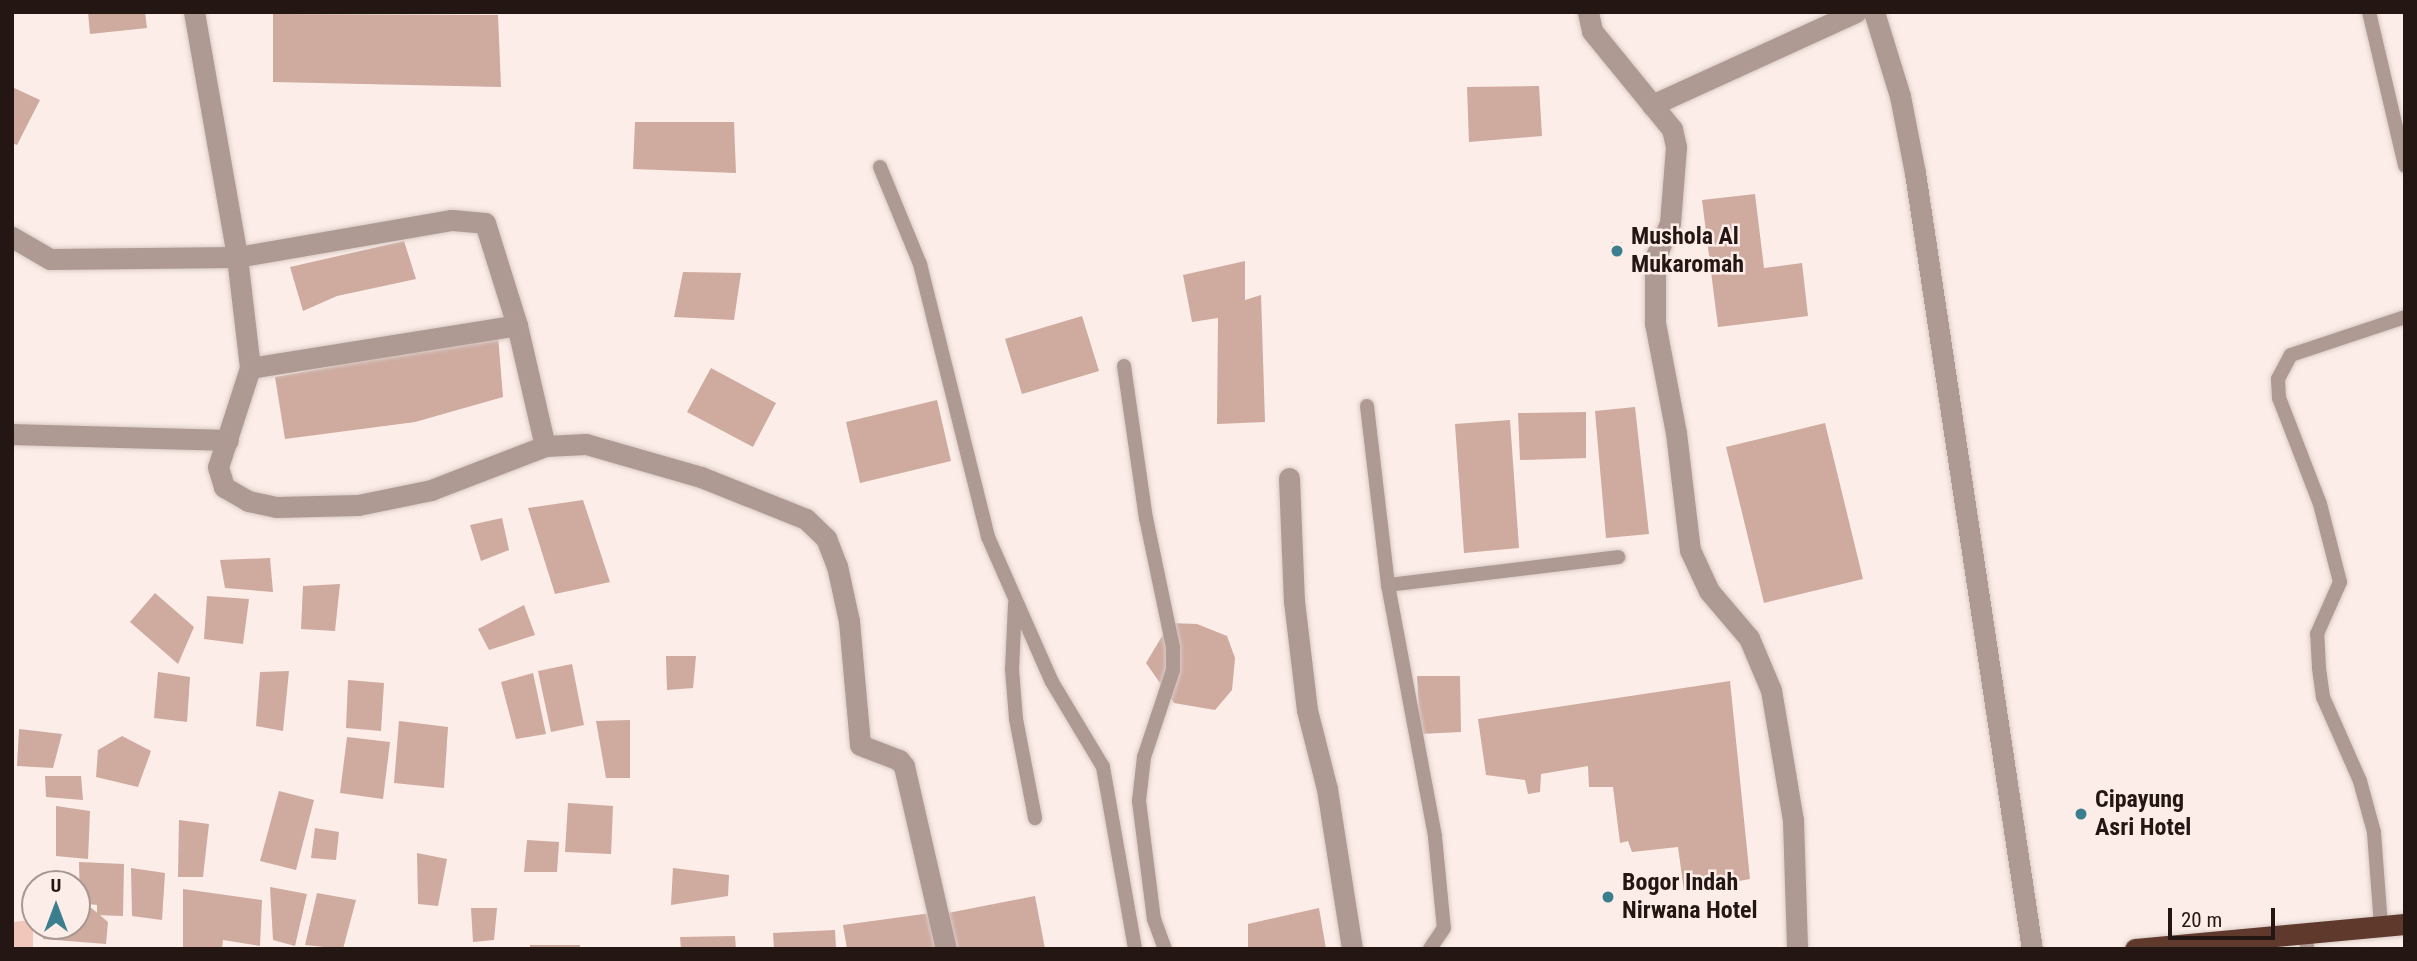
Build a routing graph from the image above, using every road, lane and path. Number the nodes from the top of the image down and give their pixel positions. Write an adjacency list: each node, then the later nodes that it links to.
1 (194, 12): 11 (street)
2 (1588, 12): 6 (street)
3 (1856, 12): 6 (street)
4 (1874, 12): 35 (street)
5 (2369, 12): 7 (lane)
6 (1652, 104): 34 (street)
7 (2405, 166)
8 (880, 167): 24 (lane)
9 (12, 237): 12 (street)
10 (12, 253): 12 (street)
11 (237, 257): 12 (street); 14 (street); 16 (street)
12 (50, 259)
13 (2405, 317): 27 (lane)
14 (517, 325): 16 (street); 20 (street)
15 (1125, 366): 31 (lane)
16 (250, 368): 19 (street)
17 (1367, 406): 23 (lane)
18 (12, 434): 19 (street)
19 (228, 440): 20 (street)
20 (545, 446): 29 (street)
21 (1289, 478): 32 (street)
22 (1618, 556): 23 (lane)
23 (1388, 585): 33 (lane)
24 (1015, 603): 25 (lane); 30 (lane)
25 (1035, 818)
26 (2405, 924): 27 (highway)
27 (2381, 926): 28 (highway)
28 (2306, 940): 36 (highway)
29 (946, 949)
30 (1135, 949)
31 (1165, 949)
32 (1352, 949)
33 (1430, 949)
34 (1797, 949)
35 (2032, 949)
36 (2135, 949)

